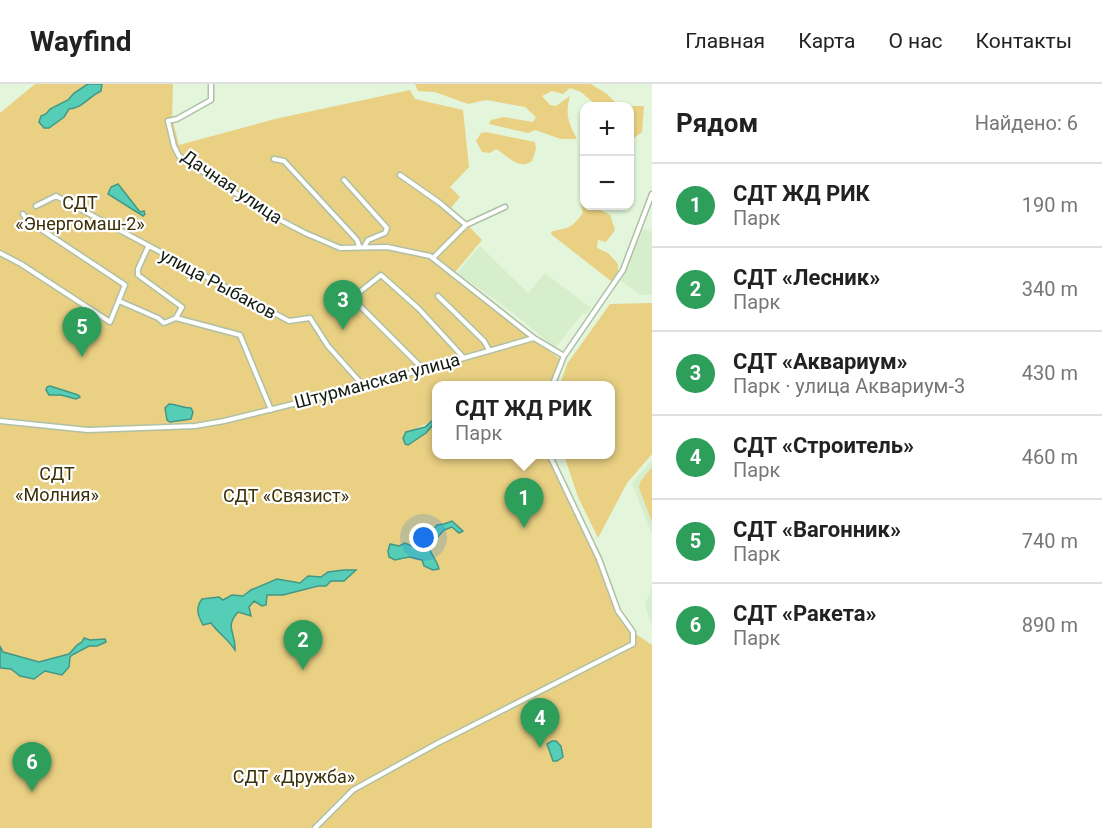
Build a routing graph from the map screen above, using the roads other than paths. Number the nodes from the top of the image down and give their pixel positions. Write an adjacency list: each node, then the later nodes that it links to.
1 (211, 84): 10 (street, Дачная улица)
2 (274, 159): 10 (street)
3 (400, 175): 9 (street)
4 (344, 180): 10 (street)
5 (652, 194): 19 (street)
6 (36, 206): 11 (street, улица Рыбаков)
7 (505, 207): 9 (street)
8 (23, 214): 15 (street)
9 (466, 225): 13 (street)
10 (361, 246): 13 (street, Дачная улица)
11 (148, 247): 16 (street); 23 (street, улица Рыбаков)
12 (0, 253): 15 (street)
13 (434, 258): 17 (street, Дачная улица)
14 (438, 296): 18 (street)
15 (119, 301): 16 (street)
16 (176, 318): 24 (street)
17 (534, 338): 18 (street, Штурманская улица); 19 (street)
18 (489, 350): 20 (street, Штурманская улица)
19 (564, 356): 22 (street)
20 (463, 357): 21 (street, Штурманская улица); 21 (street)
21 (423, 369): 23 (street, Штурманская улица)
22 (554, 381)
23 (358, 388): 24 (street, Штурманская улица)
24 (271, 410): 25 (street, Штурманская улица)
25 (0, 421)
26 (551, 459): 27 (street)
27 (315, 828)

